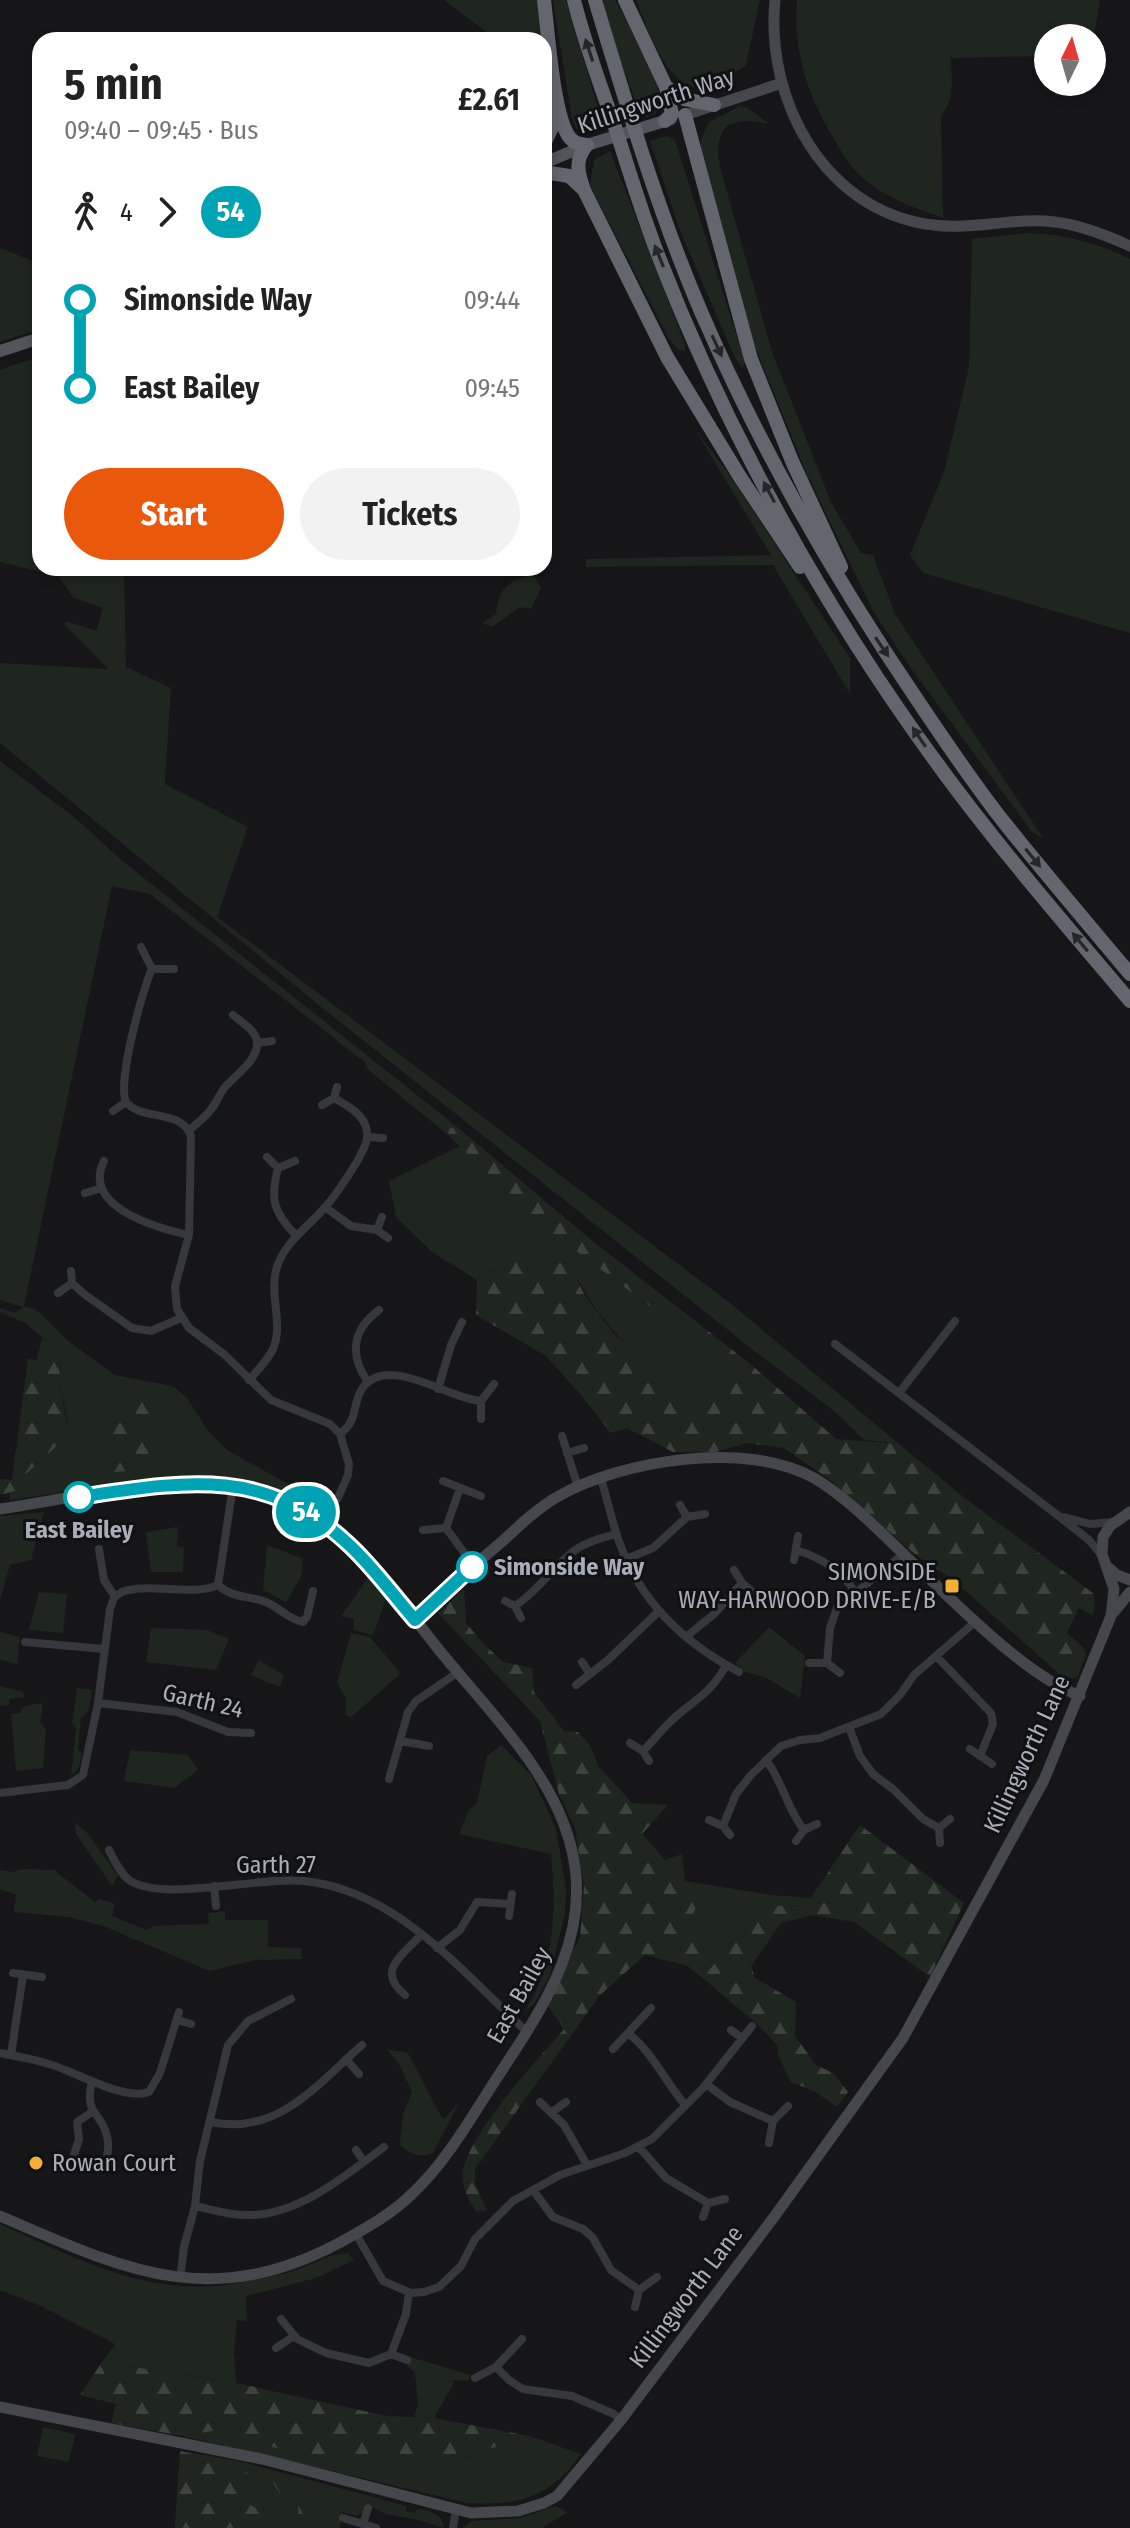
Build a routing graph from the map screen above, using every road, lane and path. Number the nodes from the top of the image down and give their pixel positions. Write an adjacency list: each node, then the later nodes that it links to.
1 (544, 0): 6 (highway)
2 (574, 0): 23 (highway, one-way to 2)
3 (595, 0): 22 (highway, one-way to 22)
4 (625, 0): 9 (highway)
5 (775, 0): 8 (street)
6 (549, 32)
7 (552, 55): 10 (highway)
8 (782, 83): 11 (street, Killingworth Way); 19 (street)
9 (666, 87): 11 (highway); 13 (highway)
10 (559, 103): 14 (highway); 15 (highway)
11 (714, 105): 12 (street, Killingworth Way)
12 (685, 115): 13 (main road, Killingworth Way); 22 (highway)
13 (665, 121): 15 (main road, Killingworth Way)
14 (552, 127)
15 (587, 145): 16 (main road, Killingworth Way); 18 (highway)
16 (552, 160)
17 (552, 173): 18 (highway)
18 (584, 190): 23 (highway)
19 (1130, 246)
20 (32, 341): 21 (main road)
21 (0, 351)
22 (856, 609): 27 (highway, one-way to 27)
23 (838, 618): 28 (highway, one-way to 23)
24 (141, 947): 25 (street)
25 (152, 969): 26 (street); 34 (street)
26 (174, 969)
27 (1130, 974)
28 (1130, 1001)
29 (233, 1015): 31 (street)
30 (272, 1041): 31 (street)
31 (258, 1043): 37 (street)
32 (337, 1087): 33 (street)
33 (334, 1098): 35 (street); 38 (street)
34 (126, 1102): 36 (street); 37 (street)
35 (322, 1105)
36 (113, 1111)
37 (190, 1130): 49 (street)
38 (367, 1137): 39 (street); 46 (street)
39 (383, 1138)
40 (267, 1157): 43 (street)
41 (104, 1161): 44 (street)
42 (295, 1161): 43 (street)
43 (278, 1168): 50 (street)
44 (102, 1188): 45 (street); 49 (street)
45 (85, 1193)
46 (325, 1207): 48 (street); 50 (street)
47 (382, 1217): 48 (street)
48 (377, 1230): 51 (street)
49 (189, 1235): 57 (street)
50 (296, 1235): 64 (street)
51 (388, 1238)
52 (71, 1271): 53 (street)
53 (72, 1283): 54 (street); 57 (street)
54 (58, 1293)
55 (379, 1310): 58 (street)
56 (358, 1311): 58 (street)
57 (181, 1318): 64 (street)
58 (365, 1320): 65 (street)
59 (955, 1321): 68 (street)
60 (462, 1322): 62 (street)
61 (835, 1344): 68 (street)
62 (451, 1345): 63 (street); 67 (street)
63 (462, 1349)
64 (249, 1380): 71 (street)
65 (368, 1382): 67 (street); 71 (street)
66 (494, 1384): 69 (street)
67 (438, 1389): 69 (street)
68 (899, 1393): 84 (street)
69 (481, 1401): 70 (street)
70 (481, 1419)
71 (340, 1434): 87 (street)
72 (562, 1436): 74 (street)
73 (584, 1448): 74 (street)
74 (567, 1453): 78 (street)
75 (601, 1479): 78 (street); 90 (street); 94 (street)
76 (443, 1481): 79 (street)
77 (233, 1486): 82 (street, East Bailey); 87 (street, East Bailey); 102 (street)
78 (578, 1487): 98 (street)
79 (460, 1488): 80 (street); 88 (street)
80 (481, 1496)
81 (680, 1505): 85 (street)
82 (0, 1509)
83 (705, 1514): 85 (street)
84 (1056, 1514): 86 (street); 97 (street)
85 (687, 1517): 95 (street)
86 (1124, 1517): 97 (street)
87 (320, 1521): 113 (street, East Bailey)
88 (446, 1528): 89 (street); 98 (street)
89 (423, 1530)
90 (617, 1534): 95 (street); 109 (street)
91 (798, 1536): 93 (street)
92 (99, 1549): 107 (street)
93 (796, 1550): 96 (street); 105 (street)
94 (903, 1554): 105 (street); 114 (street)
95 (626, 1559): 110 (street)
96 (794, 1560)
97 (1106, 1562): 100 (street); 111 (street)
98 (473, 1565): 113 (street)
99 (734, 1570): 101 (street)
100 (1130, 1580)
101 (742, 1583): 104 (street); 115 (street)
102 (218, 1585): 103 (street); 107 (street)
103 (313, 1591)
104 (753, 1592)
105 (855, 1592): 121 (street)
106 (1130, 1592): 111 (street)
107 (115, 1597): 117 (street)
108 (505, 1601): 109 (street)
109 (515, 1606): 112 (street)
110 (659, 1611): 115 (street); 126 (street)
111 (1111, 1616): 128 (street, Killingworth Lane)
112 (521, 1618)
113 (415, 1620): 124 (street, East Bailey)
114 (975, 1622): 118 (street); 128 (street)
115 (686, 1637): 122 (street)
116 (25, 1642): 117 (street)
117 (104, 1649): 129 (street)
118 (936, 1656): 130 (street); 137 (street)
119 (582, 1662): 126 (street)
120 (809, 1663): 121 (street)
121 (827, 1663): 125 (street)
122 (726, 1665): 123 (street); 136 (street)
123 (739, 1672)
124 (457, 1673): 132 (street); 167 (street, East Bailey)
125 (840, 1673)
126 (590, 1674): 127 (street)
127 (576, 1685)
128 (1080, 1696): 217 (street, Killingworth Lane)
129 (98, 1703): 131 (street, Garth 24); 142 (street)
130 (849, 1727): 138 (street); 147 (street)
131 (251, 1733)
132 (400, 1741): 134 (street); 141 (street)
133 (630, 1743): 136 (street)
134 (429, 1746)
135 (970, 1749): 137 (street)
136 (643, 1751): 139 (street)
137 (980, 1756): 140 (street)
138 (766, 1760): 146 (street); 148 (street)
139 (649, 1761)
140 (992, 1764)
141 (389, 1779)
142 (0, 1793)
143 (950, 1819): 147 (street)
144 (709, 1820): 146 (street)
145 (817, 1824): 148 (street)
146 (723, 1826): 149 (street)
147 (939, 1828): 151 (street)
148 (804, 1830): 150 (street)
149 (730, 1835)
150 (796, 1841)
151 (940, 1843)
152 (109, 1850): 153 (street, Garth 27)
153 (214, 1886): 154 (street, Garth 27); 156 (street, Garth 27)
154 (216, 1906)
155 (509, 1916): 157 (street)
156 (422, 1934): 157 (street, Garth 27); 159 (street)
157 (437, 1948): 167 (street, Garth 27)
158 (42, 1977): 173 (street)
159 (405, 1995)
160 (291, 1999): 163 (street)
161 (258, 2000): 163 (street)
162 (651, 2008): 168 (street)
163 (264, 2011): 185 (street)
164 (191, 2024): 176 (street)
165 (752, 2026): 169 (street)
166 (731, 2030): 169 (street)
167 (527, 2032): 201 (street, East Bailey)
168 (628, 2033): 171 (street); 180 (street)
169 (742, 2038): 177 (street)
170 (362, 2045): 174 (street)
171 (613, 2049)
172 (0, 2053): 173 (street)
173 (11, 2055): 176 (street)
174 (346, 2059): 175 (street); 185 (street)
175 (359, 2074)
176 (92, 2081): 182 (street)
177 (706, 2084): 180 (street); 184 (street)
178 (540, 2102): 183 (street)
179 (566, 2102): 183 (street)
180 (685, 2105): 188 (street)
181 (788, 2106): 184 (street)
182 (92, 2112): 190 (street); 193 (street)
183 (552, 2112): 192 (street)
184 (773, 2121): 186 (street)
185 (211, 2122): 197 (street)
186 (769, 2143)
187 (384, 2147): 191 (street)
188 (639, 2147): 192 (street); 196 (street)
189 (356, 2150): 191 (street)
190 (73, 2158)
191 (364, 2162): 197 (street)
192 (587, 2165): 194 (street)
193 (104, 2169)
194 (533, 2190): 202 (street); 205 (street)
195 (725, 2199): 196 (street)
196 (708, 2203): 199 (street)
197 (195, 2206): 204 (street)
198 (0, 2216): 204 (street, East Bailey)
199 (703, 2217)
200 (465, 2232): 202 (street)
201 (356, 2234): 204 (street, East Bailey); 206 (street)
202 (475, 2239): 206 (street)
203 (657, 2277): 205 (street)
204 (180, 2278)
205 (639, 2290): 207 (street)
206 (409, 2292): 212 (street)
207 (635, 2307)
208 (281, 2319): 209 (street)
209 (294, 2336): 211 (street); 212 (street)
210 (522, 2339): 214 (street)
211 (276, 2348)
212 (391, 2354): 213 (street)
213 (407, 2360)
214 (496, 2367): 215 (street); 217 (street)
215 (475, 2378)
216 (0, 2407): 219 (street, Killingworth Lane)
217 (621, 2420): 219 (street, Killingworth Lane)
218 (368, 2508): 221 (street)
219 (456, 2509): 223 (street)
220 (343, 2518): 221 (street)
221 (363, 2524): 222 (street)
222 (376, 2528)
223 (453, 2528)

